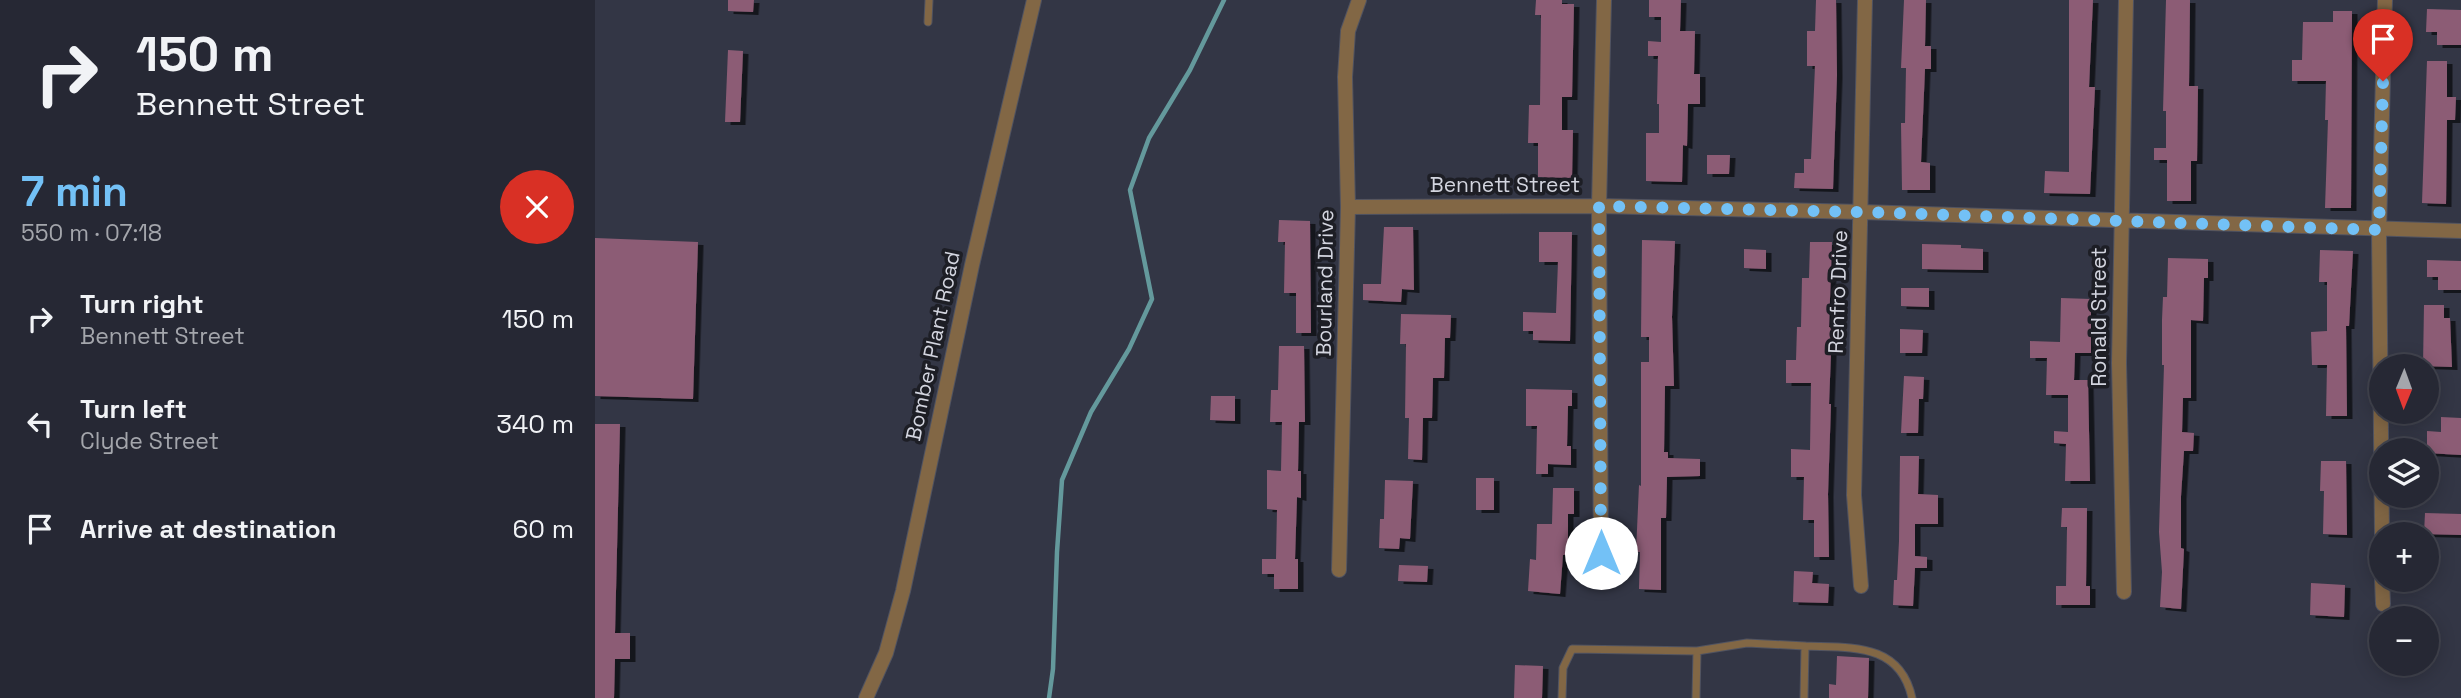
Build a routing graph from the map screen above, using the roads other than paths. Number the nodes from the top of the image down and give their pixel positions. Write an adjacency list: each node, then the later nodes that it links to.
1 (929, 0): 8 (lane)
2 (1034, 0): 24 (street, Bomber Plant Road)
3 (1359, 0): 10 (street, Bourland Drive)
4 (1604, 0): 9 (street)
5 (1865, 0): 11 (street, Renfro Drive)
6 (2126, 0): 12 (street, Ronald Street)
7 (2385, 0): 13 (street)
8 (928, 22)
9 (1599, 206): 10 (street, Bennett Street); 11 (street, Bennett Street); 17 (street)
10 (1348, 207): 16 (street, Bourland Drive)
11 (1861, 212): 12 (street, Bennett Street); 18 (street, Renfro Drive)
12 (2120, 221): 13 (street, Bennett Street); 19 (street, Ronald Street)
13 (2379, 230): 14 (street, Bennett Street); 15 (street)
14 (2461, 231)
15 (2382, 522)
16 (1339, 570)
17 (1601, 579)
18 (1861, 586)
19 (2124, 592)
20 (2382, 592): 21 (street)
21 (2382, 604)
22 (1805, 646): 23 (lane); 27 (lane); 28 (lane)
23 (1697, 651): 25 (lane); 26 (lane)
24 (866, 698)
25 (1562, 698)
26 (1696, 698)
27 (1804, 698)
28 (1912, 698)

